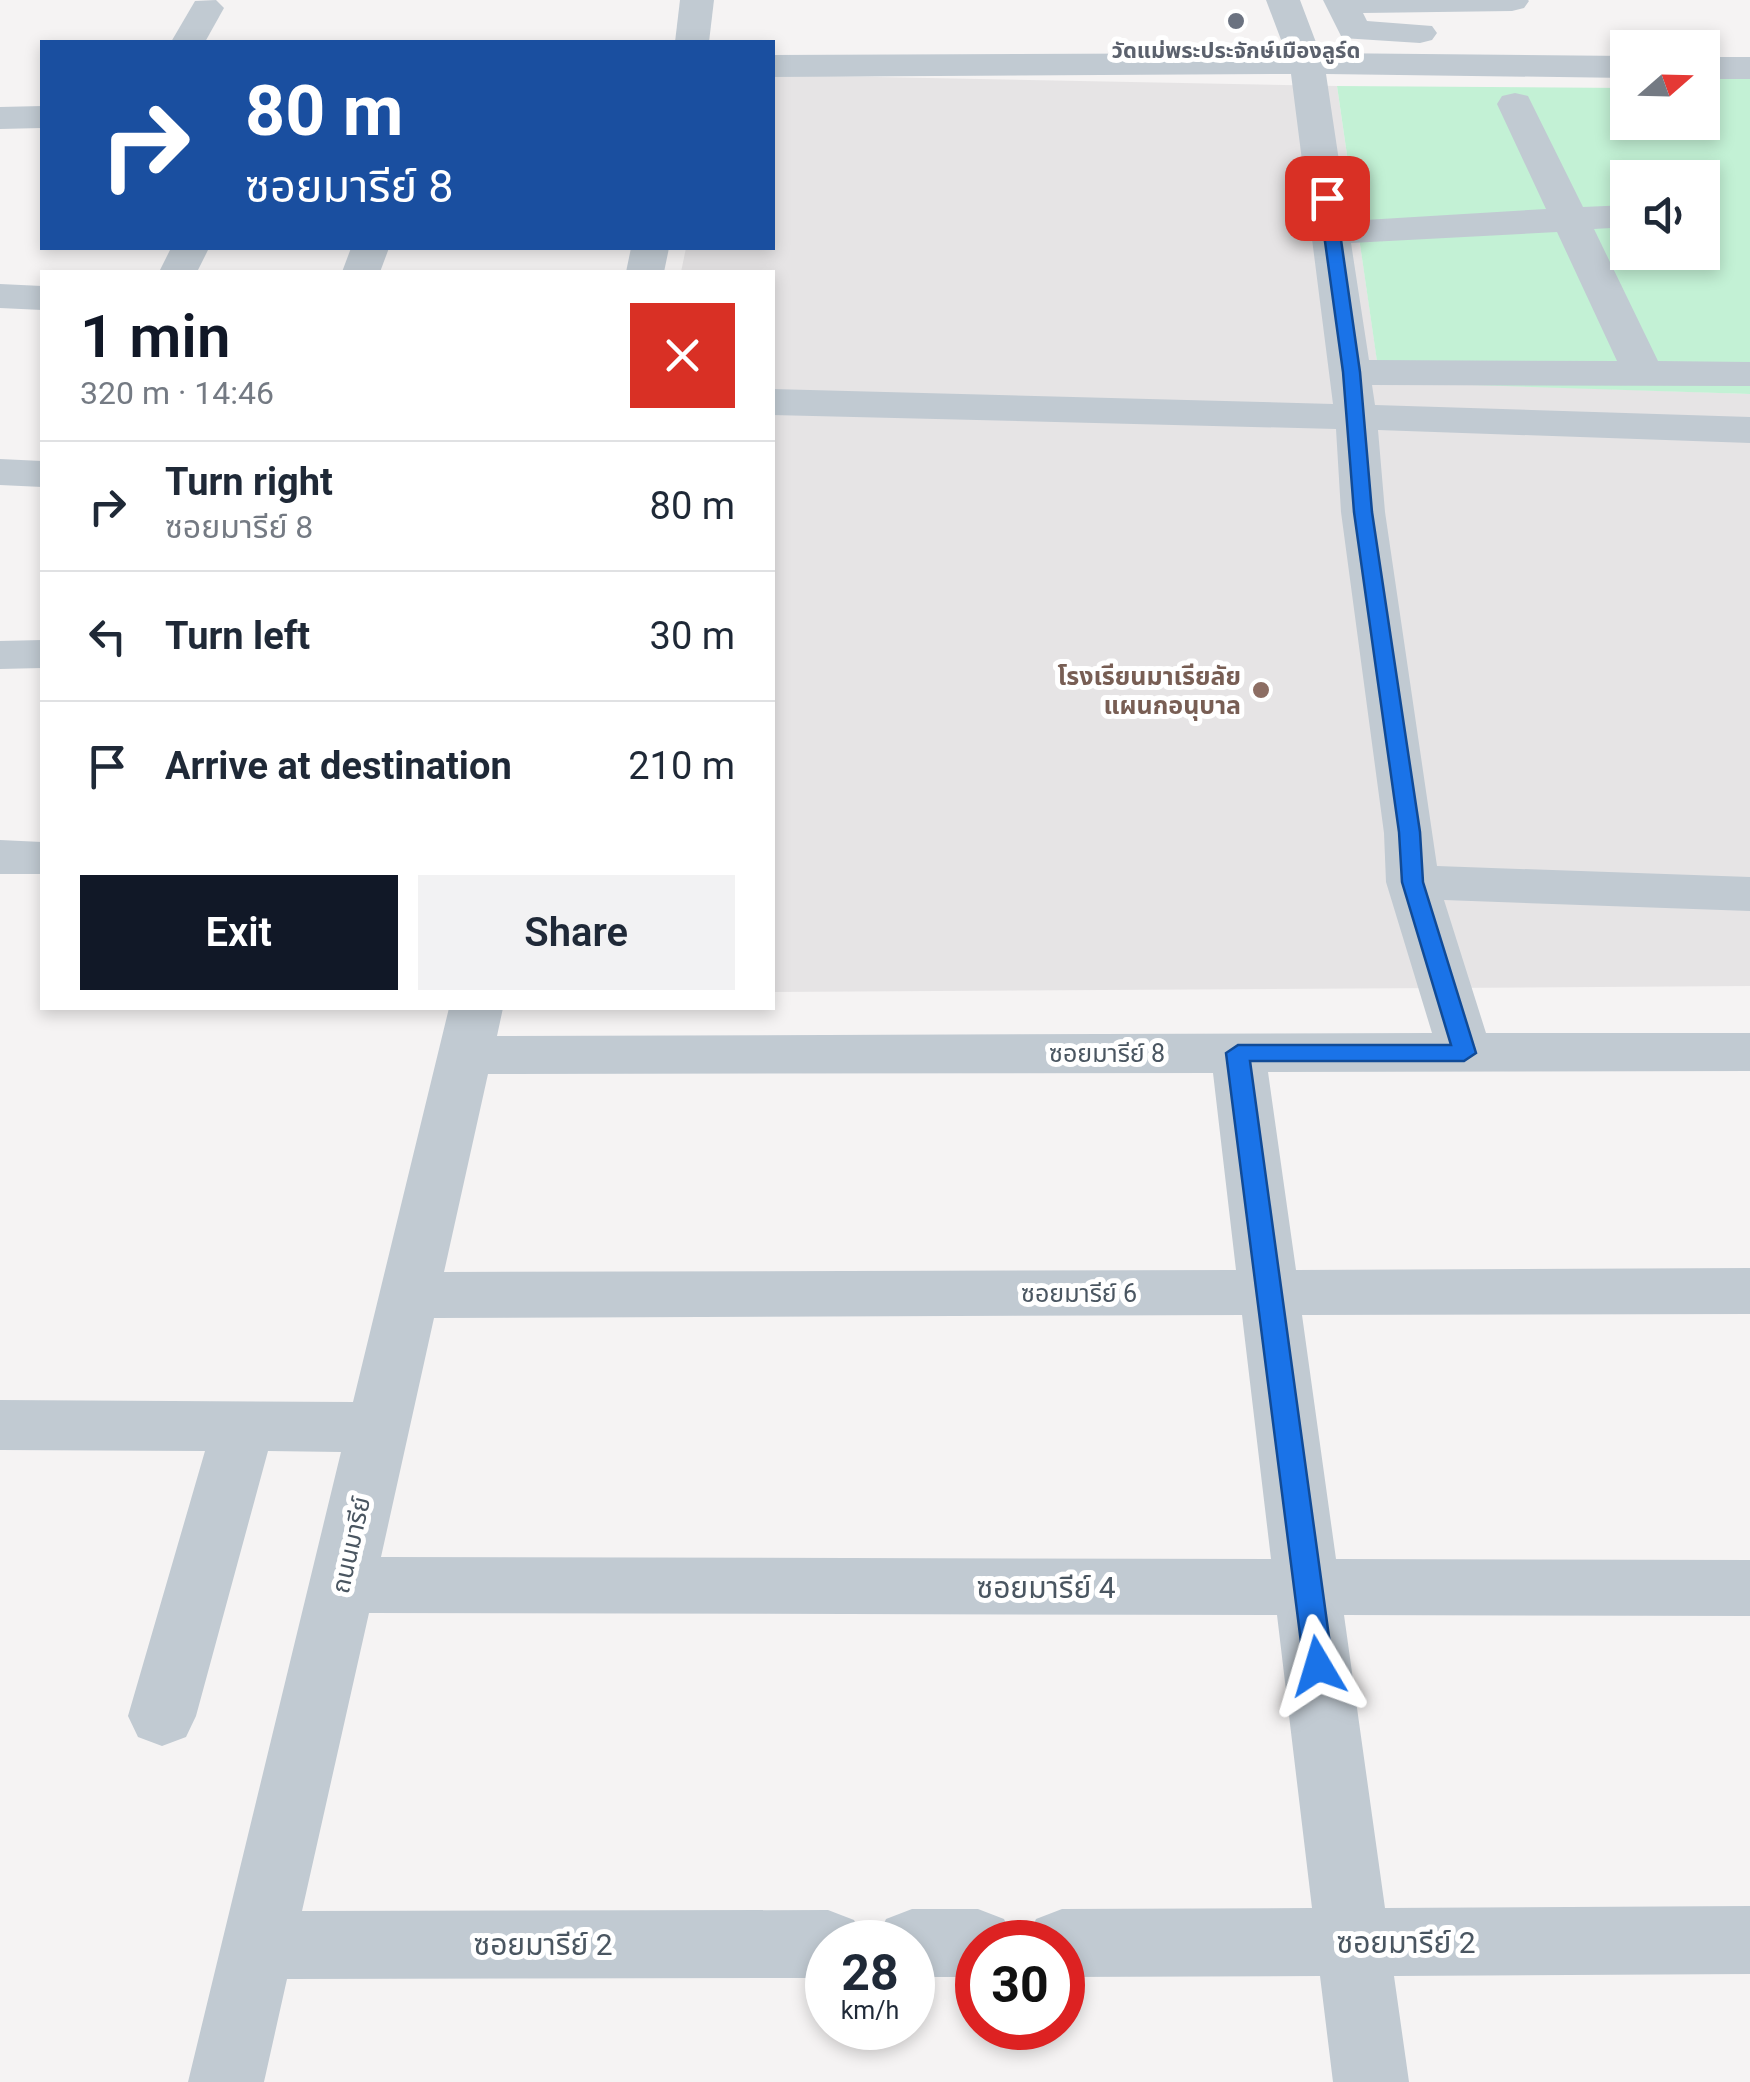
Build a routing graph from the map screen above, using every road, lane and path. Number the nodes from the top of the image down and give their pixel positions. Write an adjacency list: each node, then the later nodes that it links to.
1 (696, 0): 7 (street)
2 (1283, 0): 10 (street)
3 (1512, 1): 4 (street); 9 (street)
4 (1341, 3): 8 (street)
5 (206, 8): 6 (street)
6 (189, 40)
7 (692, 40)
8 (1411, 48): 9 (street); 10 (street)
9 (1534, 50): 11 (street)
10 (1307, 62): 12 (street); 20 (street)
11 (1610, 64)
12 (775, 66)
13 (1720, 68): 14 (street)
14 (1750, 68)
15 (1514, 104): 19 (street)
16 (40, 117): 17 (street)
17 (0, 118)
18 (1610, 217): 19 (street)
19 (1570, 219): 20 (street); 23 (street)
20 (1332, 233): 25 (street)
21 (0, 296): 22 (street)
22 (40, 298)
23 (1643, 372): 24 (street); 25 (street)
24 (1750, 374)
25 (1354, 394): 26 (street); 27 (street); 34 (street)
26 (775, 402)
27 (1750, 430)
28 (0, 472): 29 (street)
29 (40, 474)
30 (40, 654): 31 (street)
31 (0, 655)
32 (0, 857): 33 (street)
33 (40, 858)
34 (1412, 882): 35 (street); 39 (street)
35 (1750, 894)
36 (470, 1031): 38 (street, ซอยมารีย์ 8); 42 (street, ถนนมารีย์)
37 (1750, 1052): 39 (street, ซอยมารีย์ 8)
38 (1238, 1053): 39 (street, ซอยมารีย์ 8); 41 (street)
39 (1464, 1053)
40 (1750, 1291): 41 (street, ซอยมารีย์ 6)
41 (1270, 1292): 42 (street, ซอยมารีย์ 6); 47 (street)
42 (408, 1296): 45 (street, ถนนมารีย์)
43 (0, 1424): 44 (street)
44 (242, 1427): 45 (street); 49 (street)
45 (378, 1427): 46 (street, ถนนมารีย์)
46 (342, 1585): 47 (street, ซอยมารีย์ 4); 54 (street, ถนนมารีย์)
47 (1308, 1587): 48 (street, ซอยมารีย์ 4); 51 (street)
48 (1750, 1588)
49 (162, 1716)
50 (1750, 1940): 51 (street, ซอยมารีย์ 2)
51 (1354, 1942): 52 (street, ซอยมารีย์ 2); 56 (street)
52 (1085, 1943)
53 (805, 1944): 54 (street, ซอยมารีย์ 2)
54 (258, 1945): 55 (street, ถนนมารีย์)
55 (226, 2082)
56 (1371, 2082)

